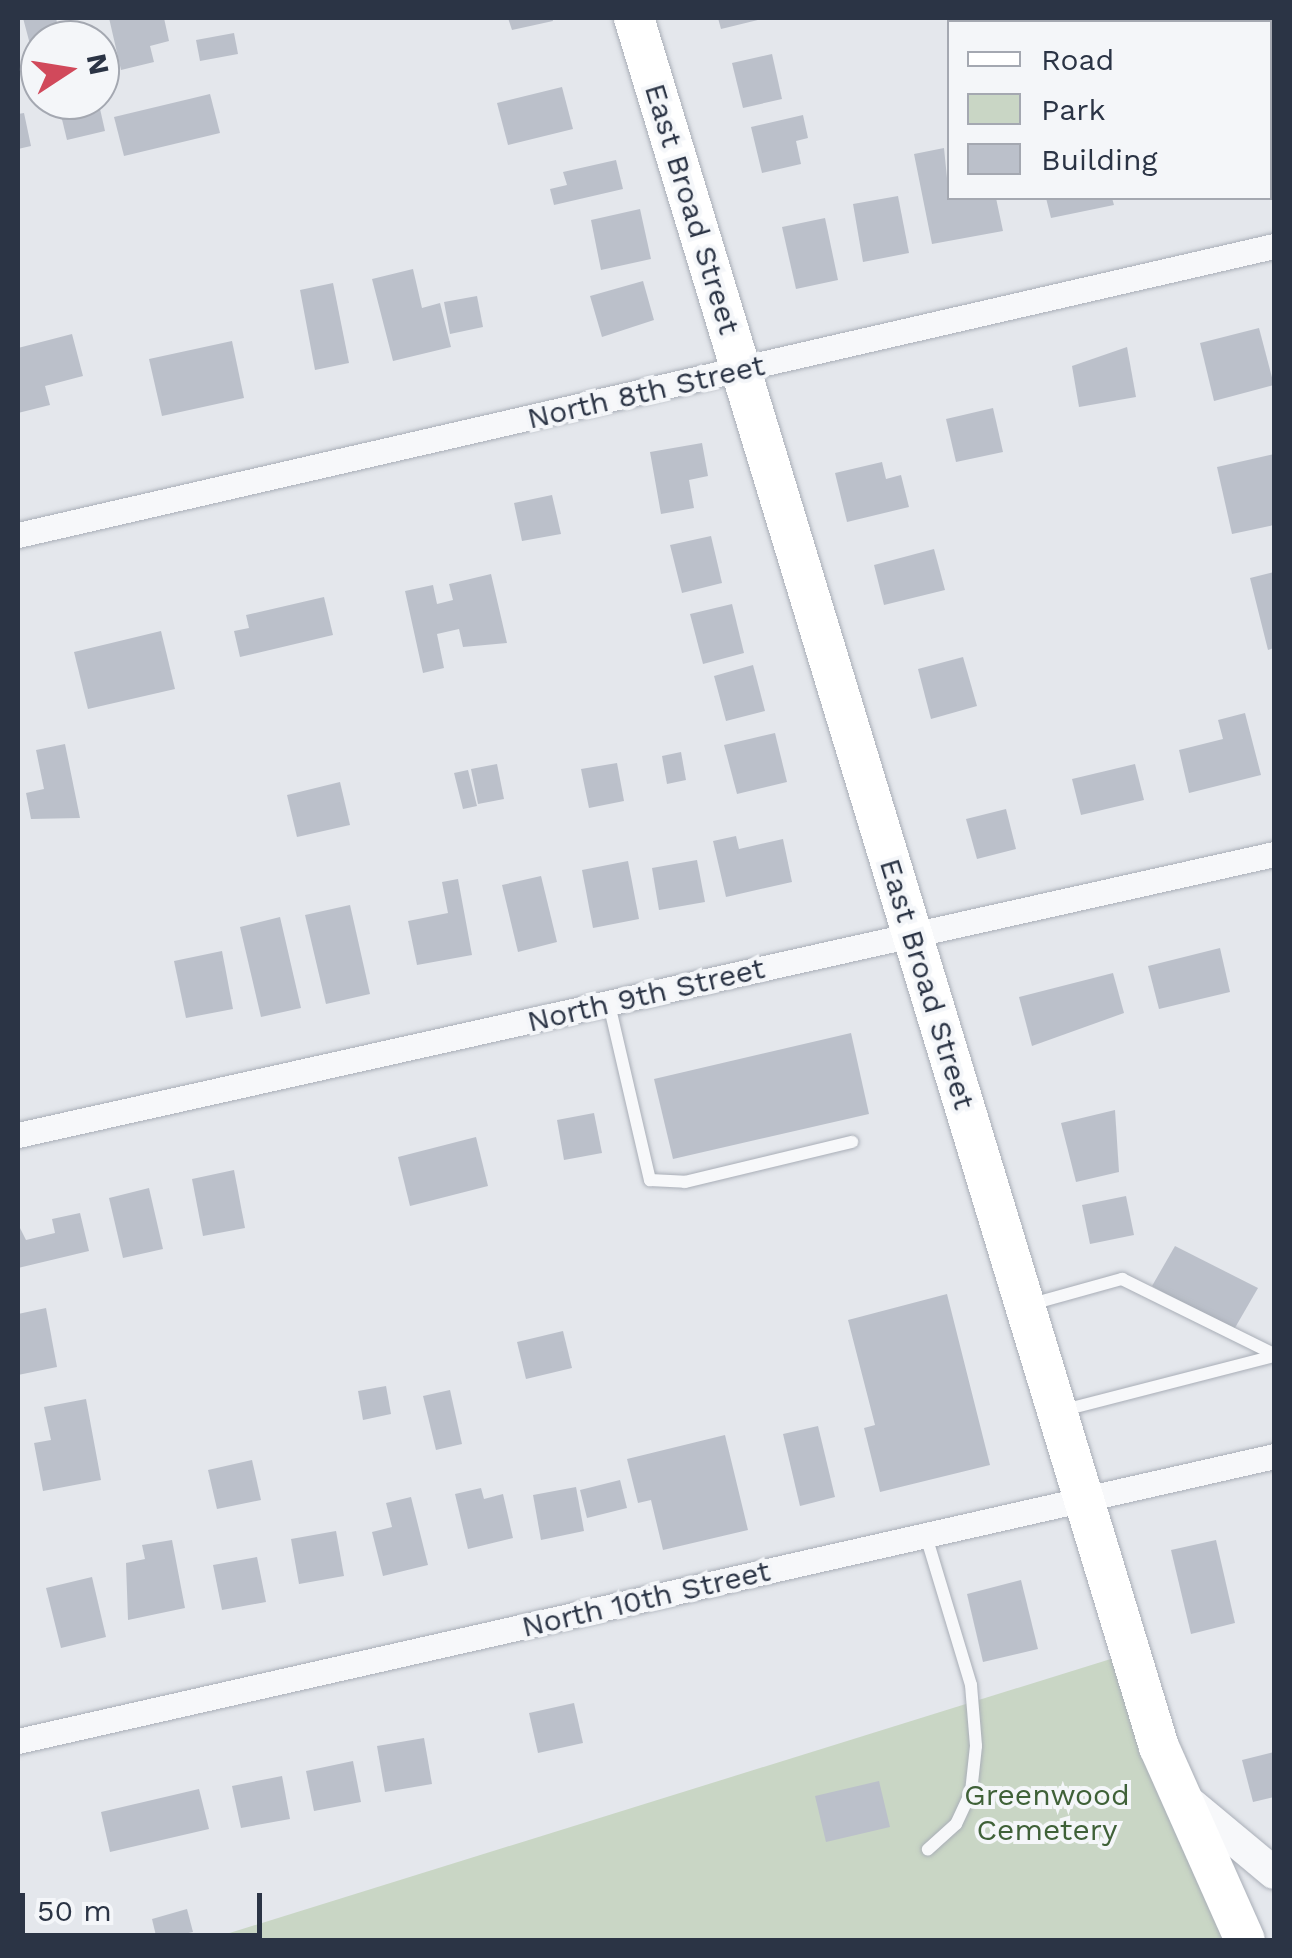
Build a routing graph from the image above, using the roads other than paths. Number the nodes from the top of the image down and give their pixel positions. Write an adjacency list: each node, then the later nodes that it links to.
1 (634, 18): 3 (main road, East Broad Street)
2 (1274, 246): 3 (street, North 8th Street)
3 (741, 370): 4 (street, North 8th Street); 6 (main road, East Broad Street)
4 (18, 535)
5 (1274, 854): 6 (street, North 9th Street)
6 (912, 936): 7 (street, North 9th Street); 10 (main road, East Broad Street)
7 (608, 1004): 8 (street, North 9th Street); 9 (lane)
8 (18, 1135)
9 (852, 1142)
10 (1024, 1306): 11 (lane); 12 (main road, East Broad Street)
11 (1274, 1355): 12 (lane)
12 (1057, 1412): 14 (main road, East Broad Street)
13 (1274, 1456): 14 (street, North 10th Street)
14 (1083, 1500): 15 (street, North 10th Street); 17 (main road, East Broad Street)
15 (926, 1536): 16 (street, North 10th Street); 18 (lane)
16 (18, 1741)
17 (1174, 1789): 19 (street); 20 (main road, East Broad Street)
18 (928, 1849)
19 (1274, 1874)
20 (1245, 1940)

